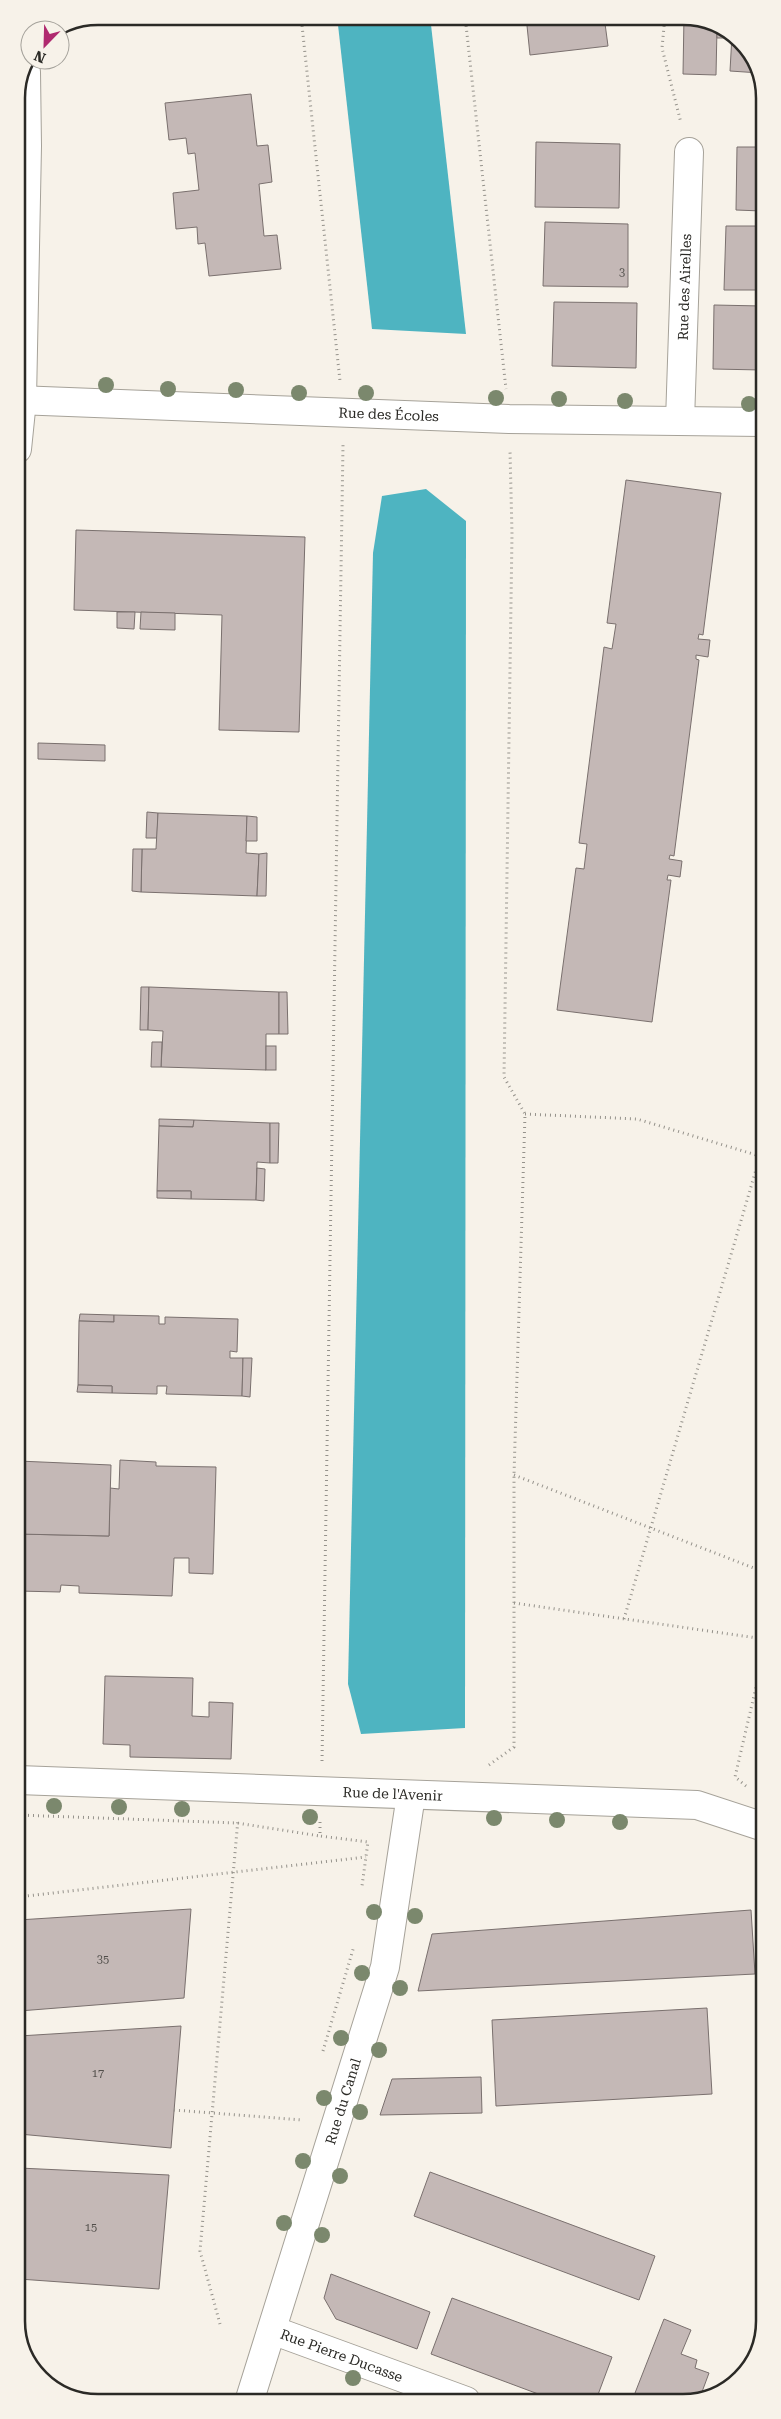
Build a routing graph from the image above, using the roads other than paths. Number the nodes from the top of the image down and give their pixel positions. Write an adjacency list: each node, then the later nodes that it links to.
1 (26, 84): 3 (street)
2 (689, 152): 5 (street, Rue des Airelles)
3 (25, 210)
4 (25, 400): 5 (street, Rue des Écoles)
5 (680, 421): 6 (street, Rue des Écoles)
6 (756, 422)
7 (25, 1780): 8 (street, Rue de l'Avenir)
8 (412, 1794): 9 (street, Rue de l'Avenir); 10 (street, Rue du Canal)
9 (756, 1824)
10 (272, 2330): 11 (street, Rue du Canal); 12 (street, Rue Pierre Ducasse)
11 (252, 2394)
12 (447, 2394)

